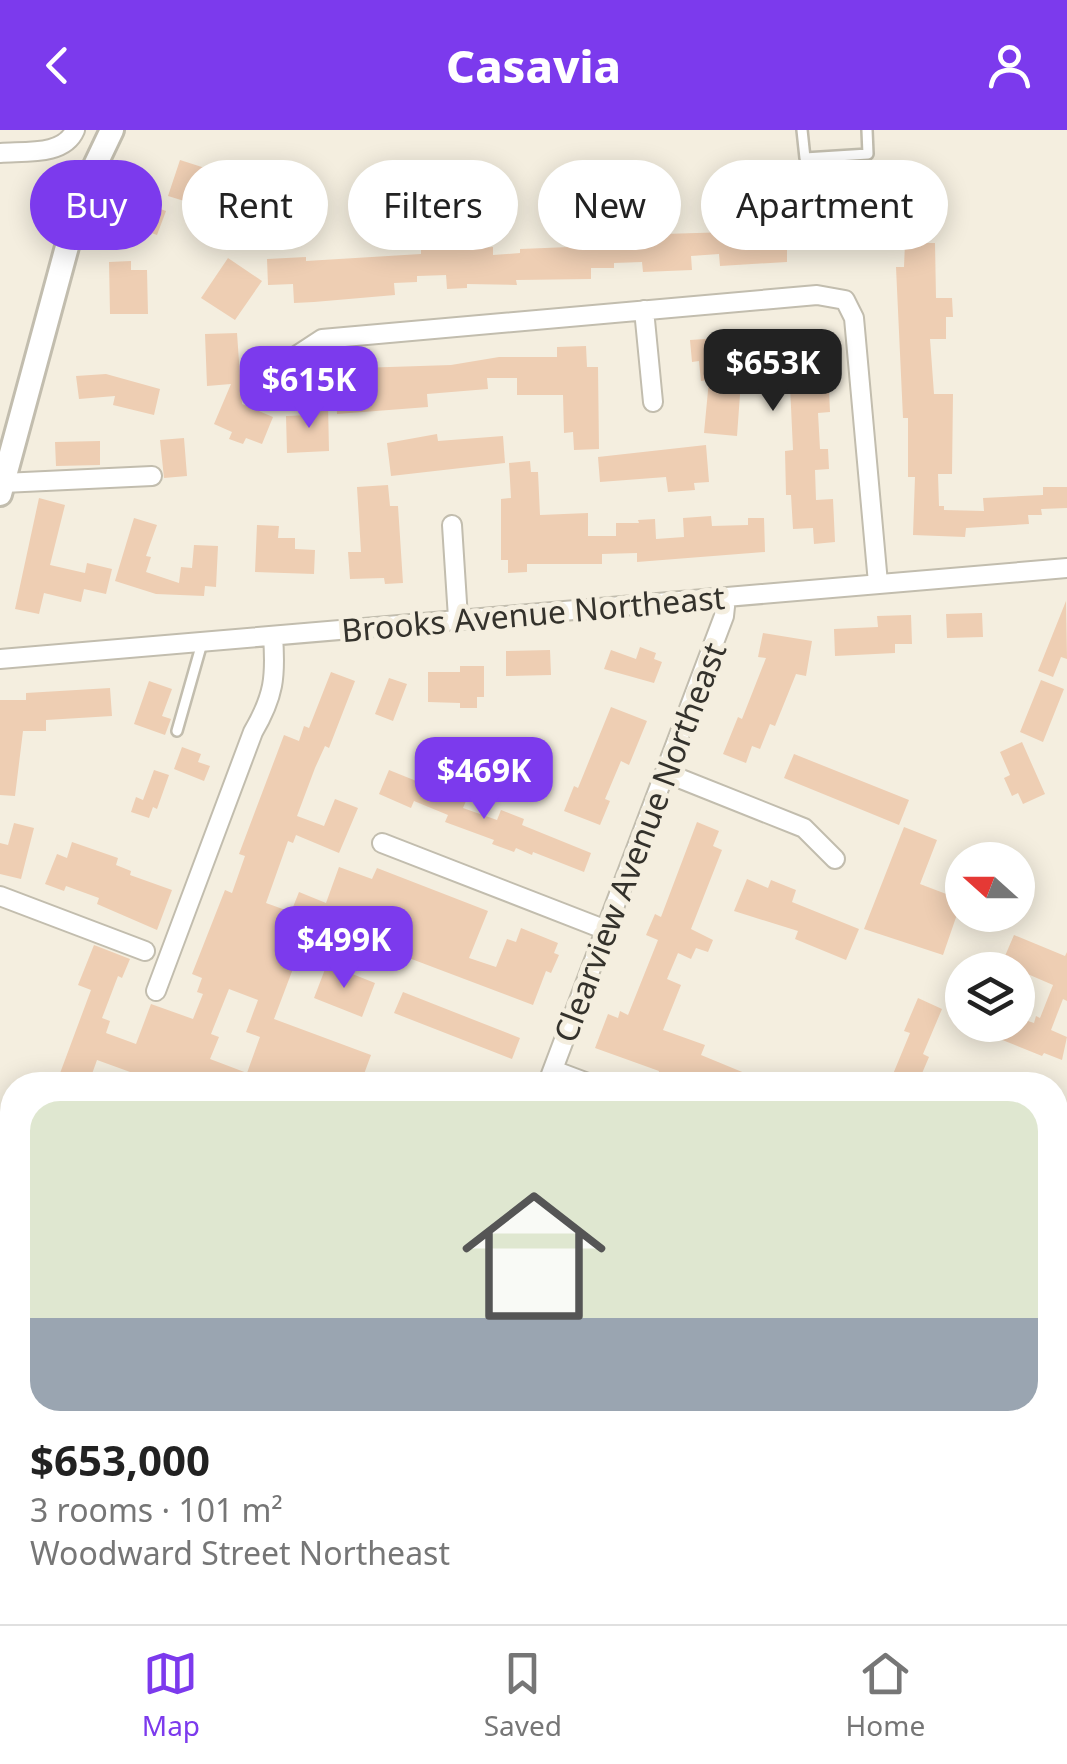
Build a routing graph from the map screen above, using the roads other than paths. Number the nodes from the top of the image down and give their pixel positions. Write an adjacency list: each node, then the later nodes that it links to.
1 (112, 130): 10 (street)
2 (802, 130): 3 (lane)
3 (867, 130)
4 (73, 135): 5 (street)
5 (0, 153)
6 (644, 310): 7 (street); 8 (street); 13 (street)
7 (292, 358)
8 (653, 402)
9 (152, 476): 10 (street)
10 (2, 488)
11 (452, 525): 15 (street)
12 (1067, 568): 13 (street, Brooks Avenue Northeast)
13 (878, 583): 14 (street, Brooks Avenue Northeast)
14 (726, 597): 15 (street, Brooks Avenue Northeast); 20 (street, Clearview Avenue Northeast)
15 (458, 618): 16 (street, Brooks Avenue Northeast)
16 (273, 636): 17 (street, Brooks Avenue Northeast); 26 (street)
17 (203, 642): 18 (street, Brooks Avenue Northeast); 19 (lane)
18 (0, 659)
19 (177, 731)
20 (666, 773): 22 (street); 24 (street, Clearview Avenue Northeast)
21 (382, 842): 24 (street)
22 (836, 859)
23 (0, 896): 25 (street)
24 (606, 930): 27 (street, Clearview Avenue Northeast)
25 (145, 951)
26 (156, 991)
27 (552, 1072)

